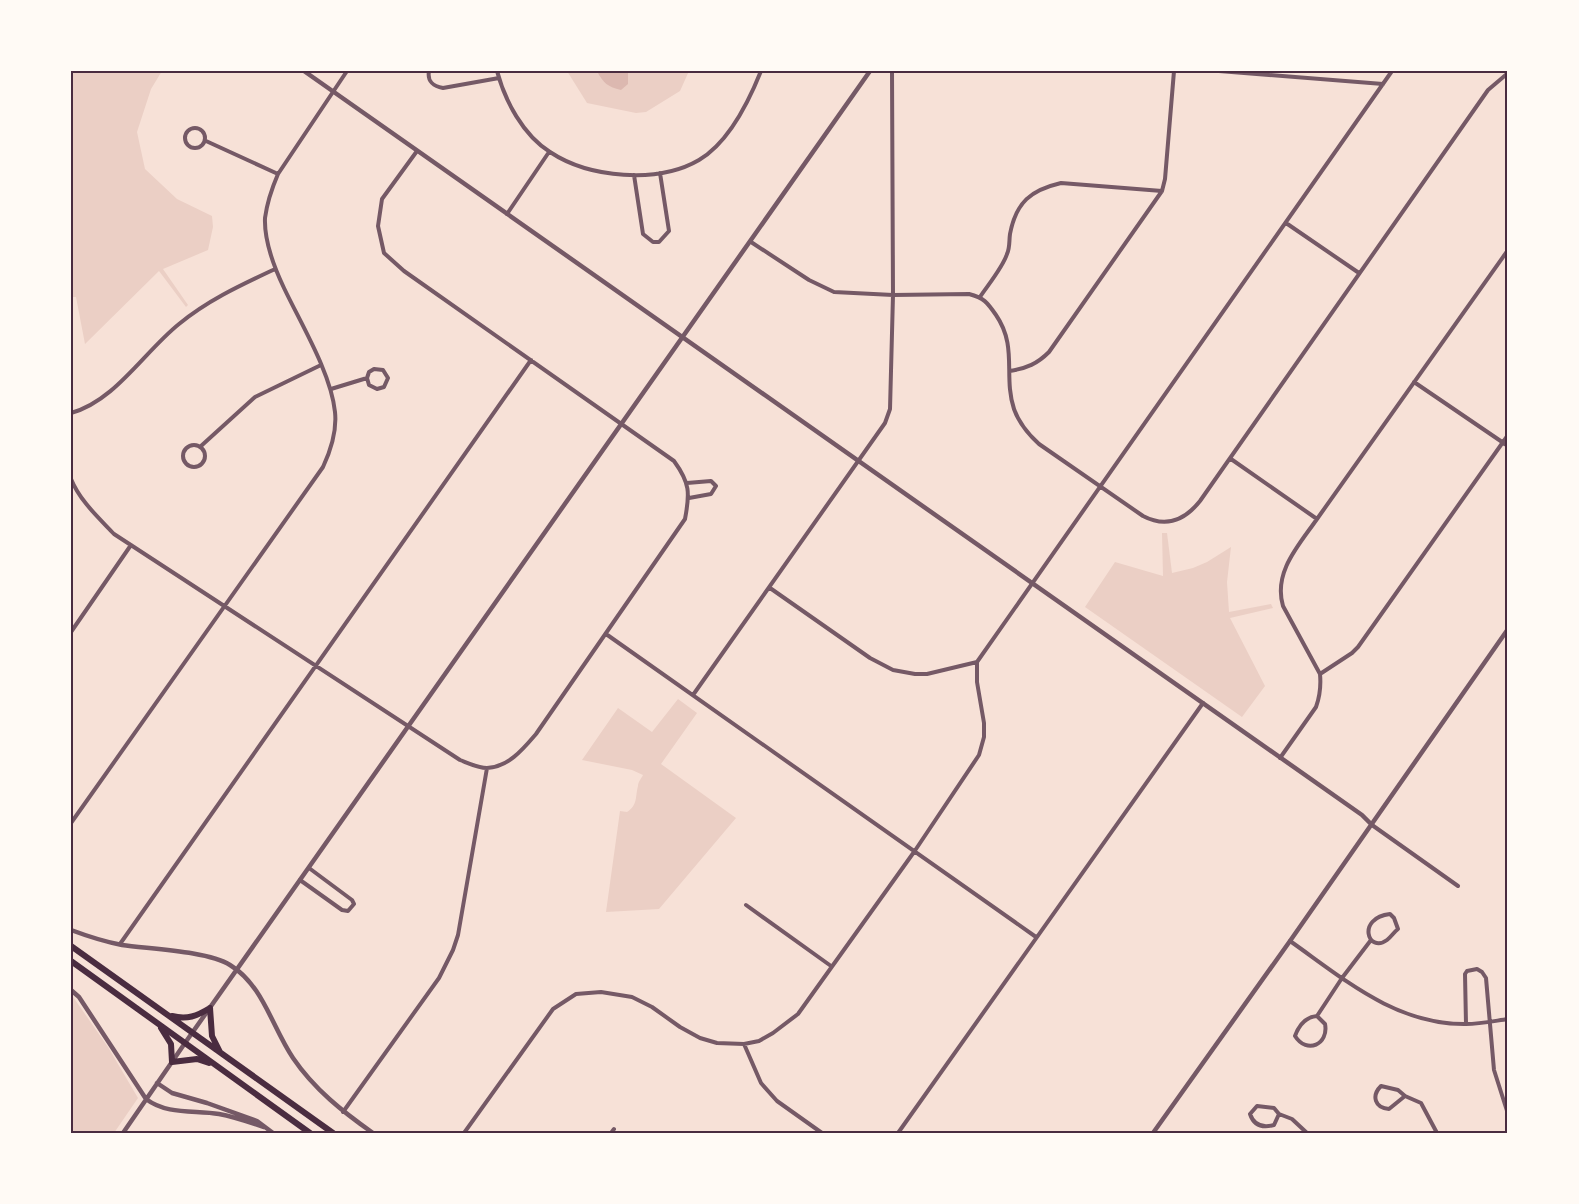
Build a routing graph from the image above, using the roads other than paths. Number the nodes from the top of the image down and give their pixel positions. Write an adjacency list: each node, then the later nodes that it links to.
1 (304, 71): 14 (street)
2 (347, 71): 14 (street)
3 (429, 71): 12 (street)
4 (497, 71): 12 (street)
5 (761, 71): 18 (street)
6 (870, 71): 24 (street)
7 (893, 71): 28 (street)
8 (1174, 71): 21 (street)
9 (1219, 71): 13 (street)
10 (1392, 71): 13 (street)
11 (1508, 73): 27 (street)
12 (499, 78): 17 (street)
13 (1383, 84): 23 (street)
14 (333, 92): 16 (street); 19 (street)
15 (206, 141): 15 (street); 19 (street)
16 (417, 151): 22 (street); 31 (street)
17 (549, 152): 20 (street); 22 (street)
18 (660, 173): 20 (street); 20 (street)
19 (278, 174): 26 (street)
20 (634, 175)
21 (1162, 191): 29 (street); 33 (street)
22 (507, 214): 30 (street)
23 (1286, 223): 27 (street); 47 (street)
24 (751, 242): 28 (street); 30 (street)
25 (1508, 250): 35 (street)
26 (276, 269): 32 (street); 37 (street)
27 (1359, 273): 43 (street)
28 (893, 294): 29 (street); 44 (street)
29 (980, 297): 33 (street)
30 (683, 338): 38 (street); 44 (street)
31 (531, 360): 38 (street); 59 (street)
32 (321, 365): 36 (street); 41 (street)
33 (1010, 371): 47 (street)
34 (367, 378): 34 (street); 36 (street)
35 (1414, 382): 40 (street); 50 (street)
36 (331, 389): 54 (street)
37 (71, 413)
38 (622, 425): 46 (street); 63 (street)
39 (1508, 435): 40 (street)
40 (1502, 442): 42 (street); 60 (street)
41 (201, 446): 41 (street)
42 (1508, 446)
43 (1231, 458): 47 (street); 50 (street)
44 (858, 461): 52 (street); 53 (street)
45 (71, 479): 48 (street)
46 (687, 483): 49 (street); 49 (street)
47 (1101, 486): 52 (street)
48 (73, 490): 51 (street)
49 (689, 498): 57 (street)
50 (1317, 519): 60 (street)
51 (131, 546): 54 (street); 56 (street)
52 (1032, 584): 58 (street); 62 (street)
53 (770, 588): 58 (street); 61 (street)
54 (225, 607): 59 (street); 66 (street)
55 (1508, 629): 67 (street)
56 (71, 632)
57 (606, 634): 61 (street); 65 (street)
58 (977, 662): 68 (street)
59 (315, 665): 63 (street); 77 (street)
60 (1320, 674): 64 (street)
61 (693, 695): 68 (street)
62 (1203, 703): 64 (street); 74 (street)
63 (408, 727): 65 (street); 69 (street)
64 (1280, 758): 67 (street)
65 (487, 768): 101 (street)
66 (71, 823)
67 (1372, 825): 71 (street); 76 (street)
68 (914, 852): 74 (street); 80 (street)
69 (309, 868): 70 (street); 70 (street)
70 (300, 880): 81 (street)
71 (1458, 886)
72 (746, 905): 80 (street)
73 (71, 930): 77 (street)
74 (1036, 937): 112 (street)
75 (1371, 940): 75 (street); 82 (street)
76 (1290, 941): 82 (street); 113 (street)
77 (120, 944): 81 (street)
78 (71, 946): 85 (highway)
79 (71, 961): 89 (highway)
80 (831, 966): 93 (street)
81 (237, 970): 84 (street); 101 (street)
82 (1342, 978): 86 (street); 90 (street)
83 (71, 990): 99 (street)
84 (210, 1008): 85 (highway); 91 (street); 94 (highway)
85 (168, 1016): 91 (highway)
86 (1317, 1016): 86 (street)
87 (1508, 1020): 88 (street)
88 (1491, 1021): 90 (street); 90 (street); 100 (street)
89 (158, 1023): 92 (highway); 95 (highway)
90 (1466, 1024)
91 (192, 1033): 92 (street); 94 (highway)
92 (185, 1043): 95 (street); 96 (highway)
93 (744, 1044): 110 (street); 111 (street)
94 (222, 1054): 108 (highway)
95 (172, 1062): 96 (highway); 97 (street)
96 (216, 1065): 107 (highway)
97 (157, 1084): 99 (street); 104 (street)
98 (1405, 1096): 98 (street); 115 (street)
99 (146, 1099): 104 (street); 105 (street)
100 (1507, 1106): 103 (street)
101 (343, 1112): 109 (street)
102 (1279, 1114): 102 (street); 114 (street)
103 (1508, 1114)
104 (264, 1127): 106 (street)
105 (123, 1133)
106 (273, 1133)
107 (310, 1133)
108 (333, 1133)
109 (373, 1133)
110 (464, 1133)
111 (822, 1133)
112 (898, 1133)
113 (1153, 1133)
114 (1307, 1133)
115 (1438, 1133)

